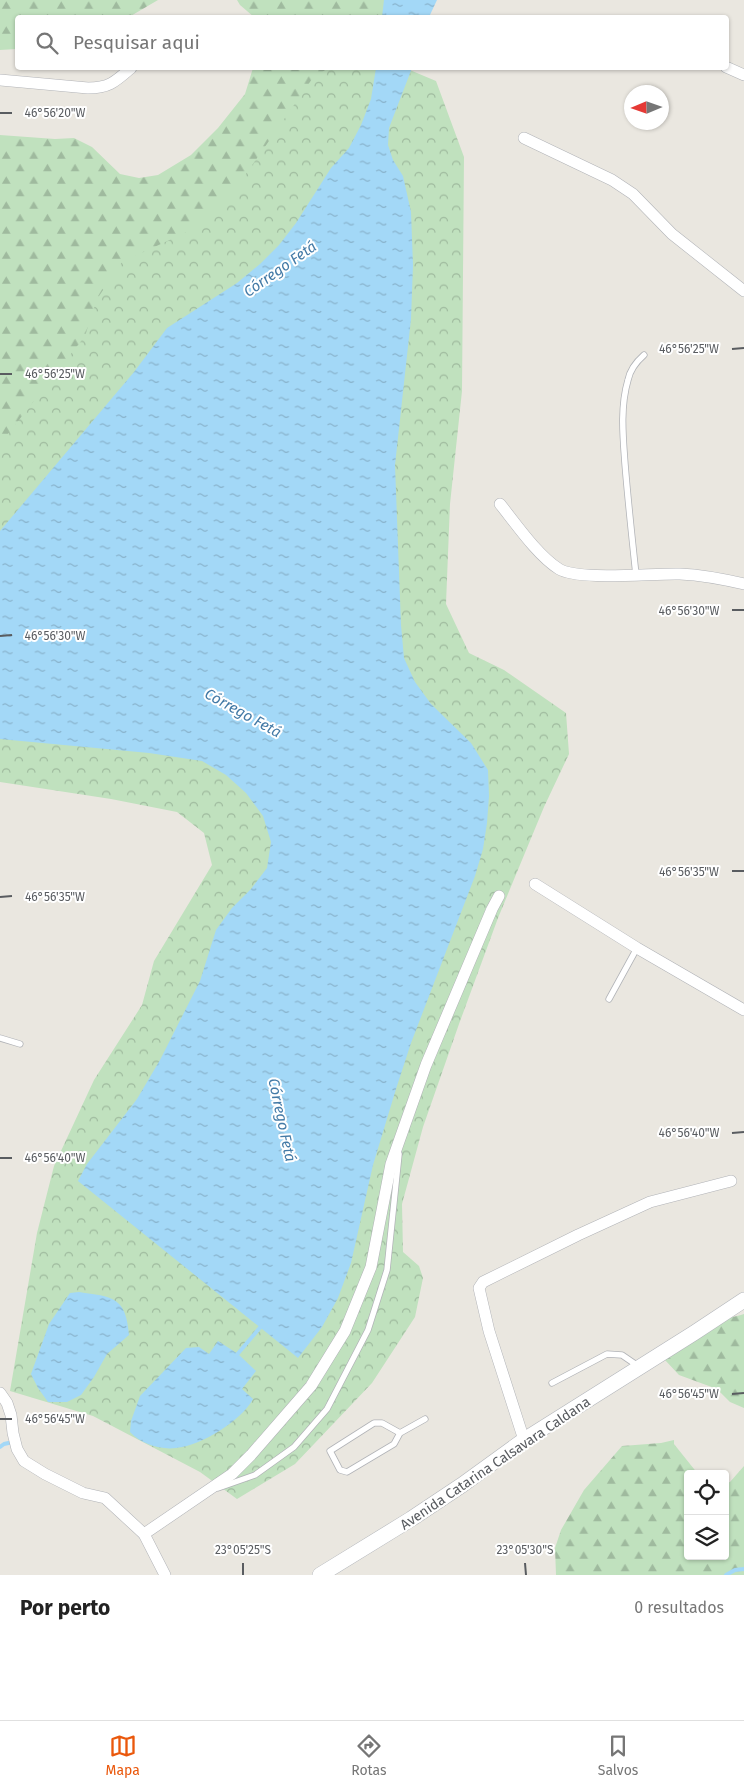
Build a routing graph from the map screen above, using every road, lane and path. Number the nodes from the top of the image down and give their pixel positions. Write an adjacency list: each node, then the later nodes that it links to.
1 (729, 68): 3 (street)
2 (129, 70): 4 (street)
3 (744, 75)
4 (0, 80)
5 (524, 138): 6 (street)
6 (744, 291)
7 (644, 355): 9 (lane)
8 (500, 504): 9 (street)
9 (636, 575): 10 (street)
10 (744, 584)
11 (535, 884): 13 (street)
12 (499, 896): 18 (street)
13 (637, 948): 14 (lane); 15 (street)
14 (609, 999)
15 (744, 1010)
16 (0, 1038): 17 (lane)
17 (20, 1044)
18 (401, 1136): 27 (street); 27 (lane)
19 (731, 1181): 26 (street)
20 (744, 1300): 21 (street, Avenida Catarina Calsavara Caldana)
21 (640, 1367): 22 (lane); 26 (street, Avenida Catarina Calsavara Caldana)
22 (552, 1383)
23 (0, 1393): 28 (street)
24 (425, 1419): 25 (lane)
25 (400, 1433): 25 (lane)
26 (524, 1440): 29 (street, Avenida Catarina Calsavara Caldana)
27 (202, 1494): 28 (street)
28 (144, 1534): 30 (street)
29 (325, 1574)
30 (165, 1575)

